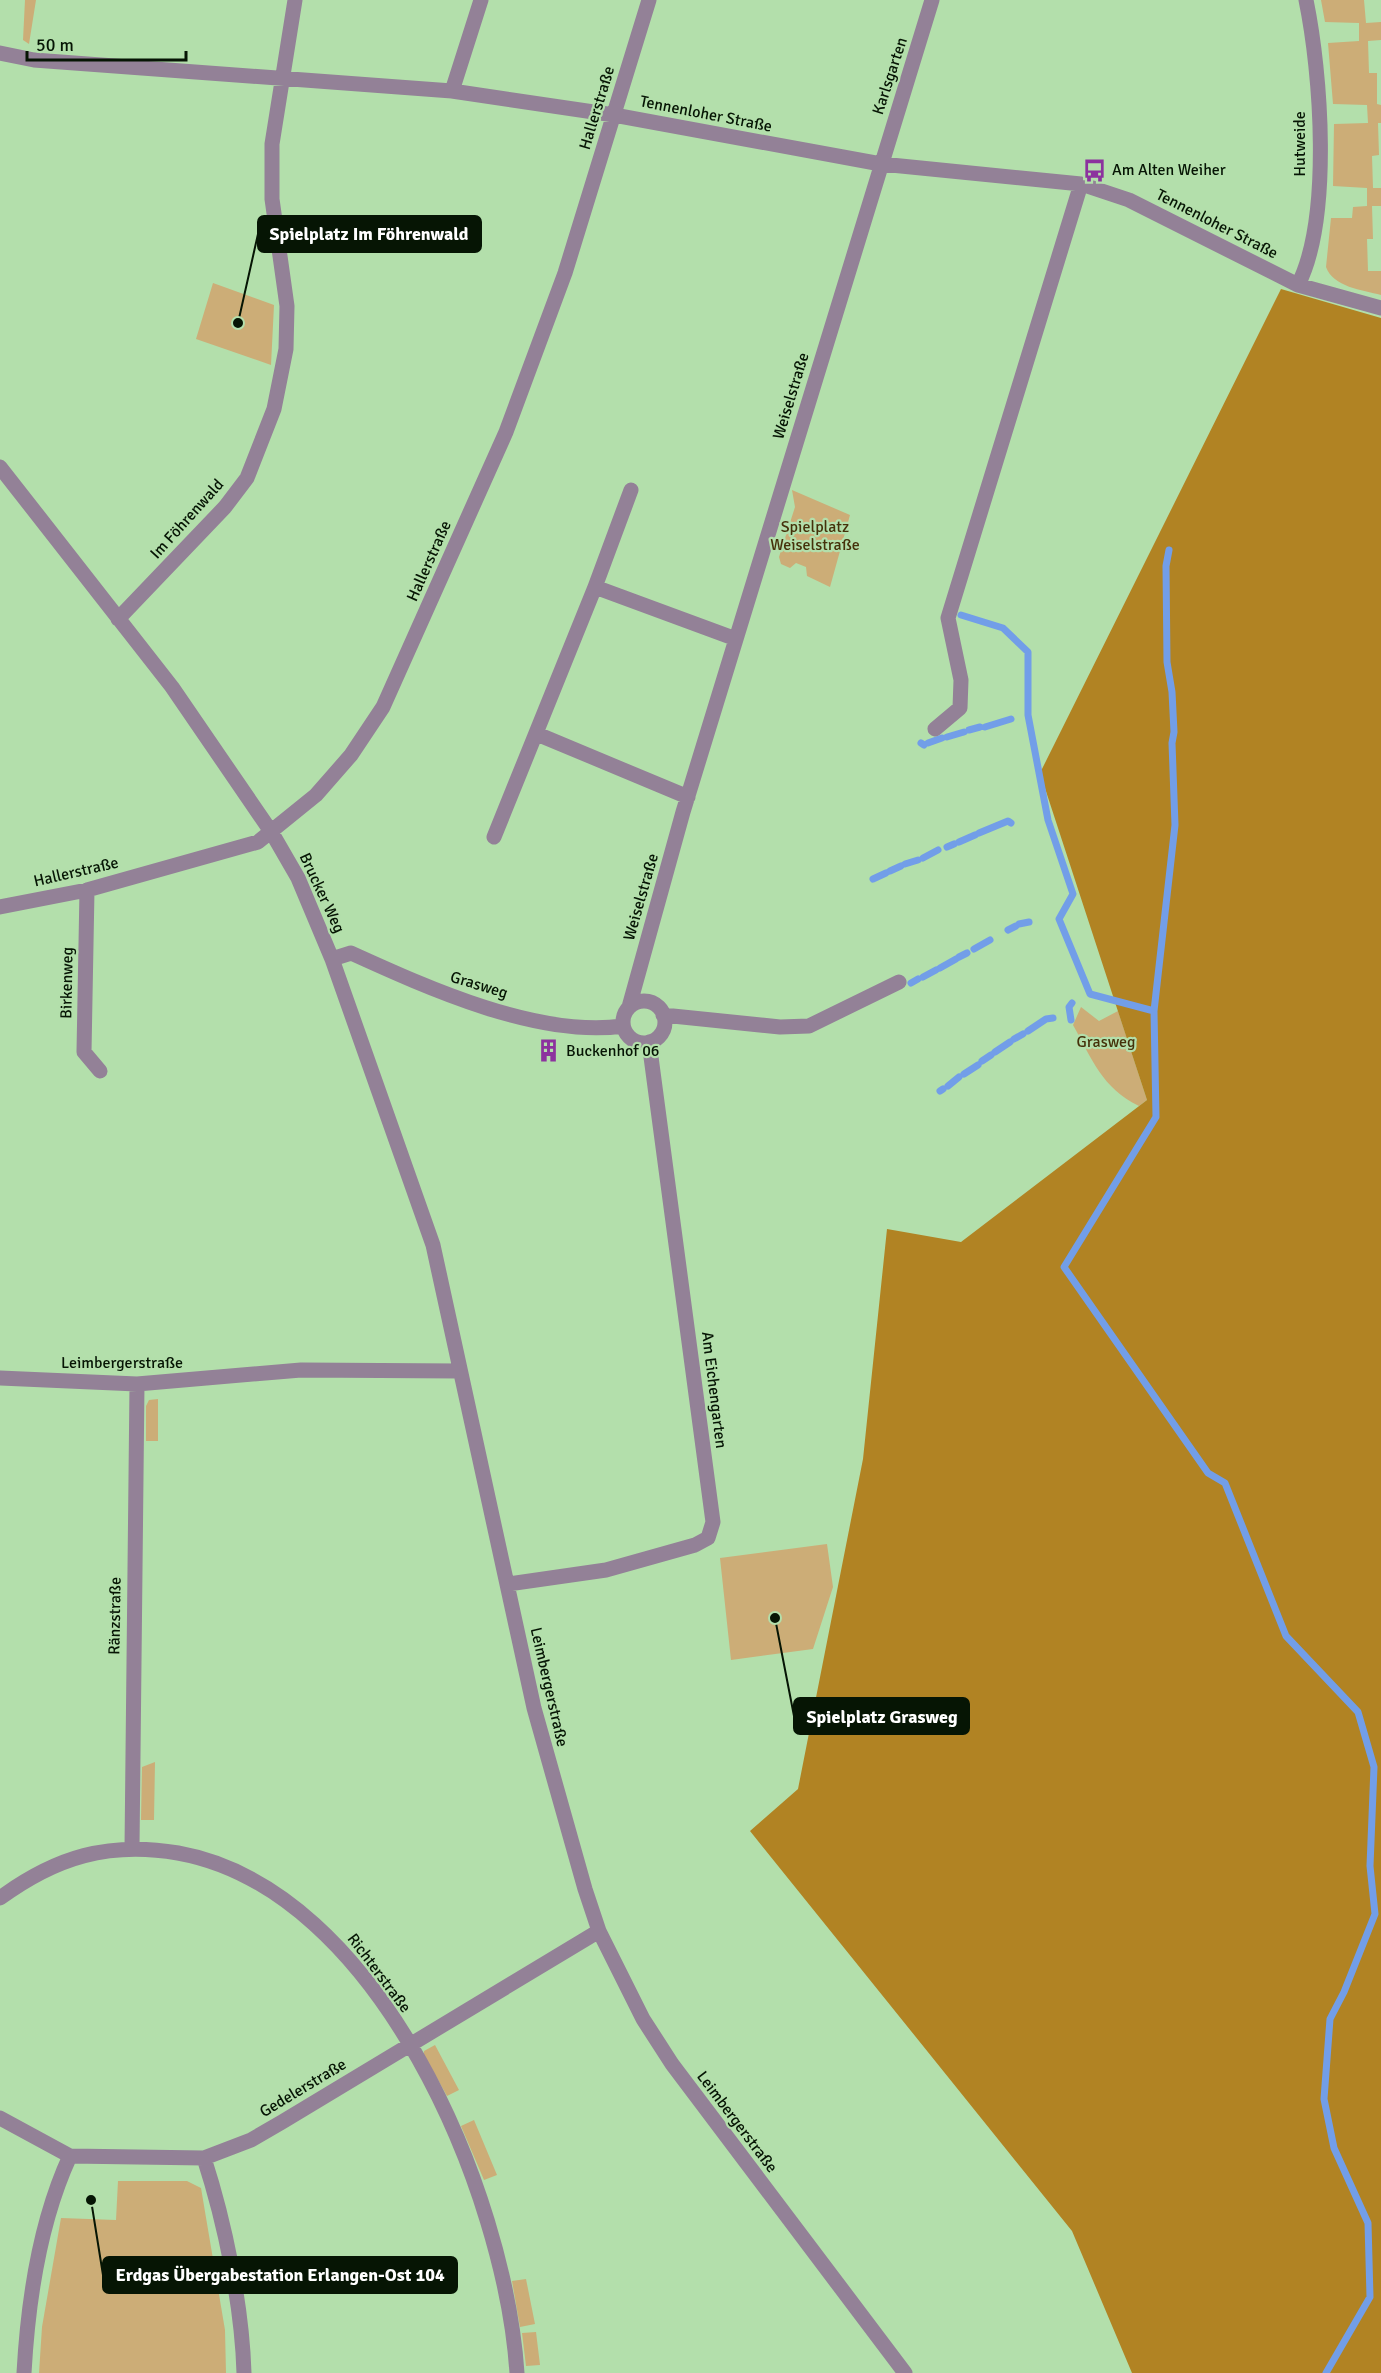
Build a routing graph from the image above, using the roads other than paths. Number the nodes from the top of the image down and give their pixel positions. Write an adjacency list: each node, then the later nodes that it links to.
1 (295, 0): 7 (street, Im Föhrenwald)
2 (481, 0): 8 (street)
3 (649, 0): 9 (street, Hallerstraße)
4 (932, 0): 10 (street, Karlsgarten)
5 (1306, 0): 12 (street, Hutweide)
6 (0, 53): 7 (street, Tennenloher Straße)
7 (281, 77): 8 (street, Tennenloher Straße); 17 (street, Im Föhrenwald)
8 (452, 91): 9 (street, Tennenloher Straße)
9 (614, 114): 10 (street, Tennenloher Straße); 22 (street, Hallerstraße)
10 (881, 164): 11 (street, Tennenloher Straße); 18 (street, Weiselstraße)
11 (1081, 184): 12 (street, Tennenloher Straße); 19 (street)
12 (1298, 285): 13 (street, Tennenloher Straße)
13 (1381, 308)
14 (0, 467): 17 (street, Brucker Weg)
15 (631, 490): 16 (street)
16 (595, 587): 18 (street); 20 (street)
17 (118, 619): 22 (street, Brucker Weg)
18 (736, 639): 21 (street, Weiselstraße)
19 (935, 729)
20 (537, 734): 21 (street); 23 (street)
21 (688, 797): 28 (street, Weiselstraße)
22 (272, 833): 24 (street, Hallerstraße); 26 (street, Brucker Weg)
23 (494, 837)
24 (87, 890): 25 (street, Hallerstraße); 32 (street, Birkenweg)
25 (0, 907)
26 (332, 959): 30 (street, Grasweg); 33 (street, Brucker Weg)
27 (898, 982): 29 (street)
28 (629, 1007): 29 (street); 30 (street)
29 (663, 1015): 31 (street)
30 (623, 1026): 31 (street)
31 (649, 1042): 36 (street, Am Eichengarten)
32 (100, 1071)
33 (459, 1371): 35 (street, Leimbergerstraße); 36 (street, Leimbergerstraße)
34 (0, 1378): 35 (street, Leimbergerstraße)
35 (137, 1384): 37 (street, Ränzstraße)
36 (508, 1584): 39 (street, Leimbergerstraße)
37 (132, 1848): 38 (street, Richterstraße); 40 (street, Richterstraße)
38 (0, 1898)
39 (599, 1932): 40 (street, Gedelerstraße); 47 (street, Leimbergerstraße)
40 (410, 2045): 43 (street, Gedelerstraße); 46 (street, Richterstraße)
41 (0, 2118): 42 (street, Gedelerstraße)
42 (70, 2156): 43 (street, Gedelerstraße); 44 (street)
43 (204, 2158): 45 (street)
44 (24, 2373)
45 (244, 2373)
46 (517, 2373)
47 (905, 2373)

